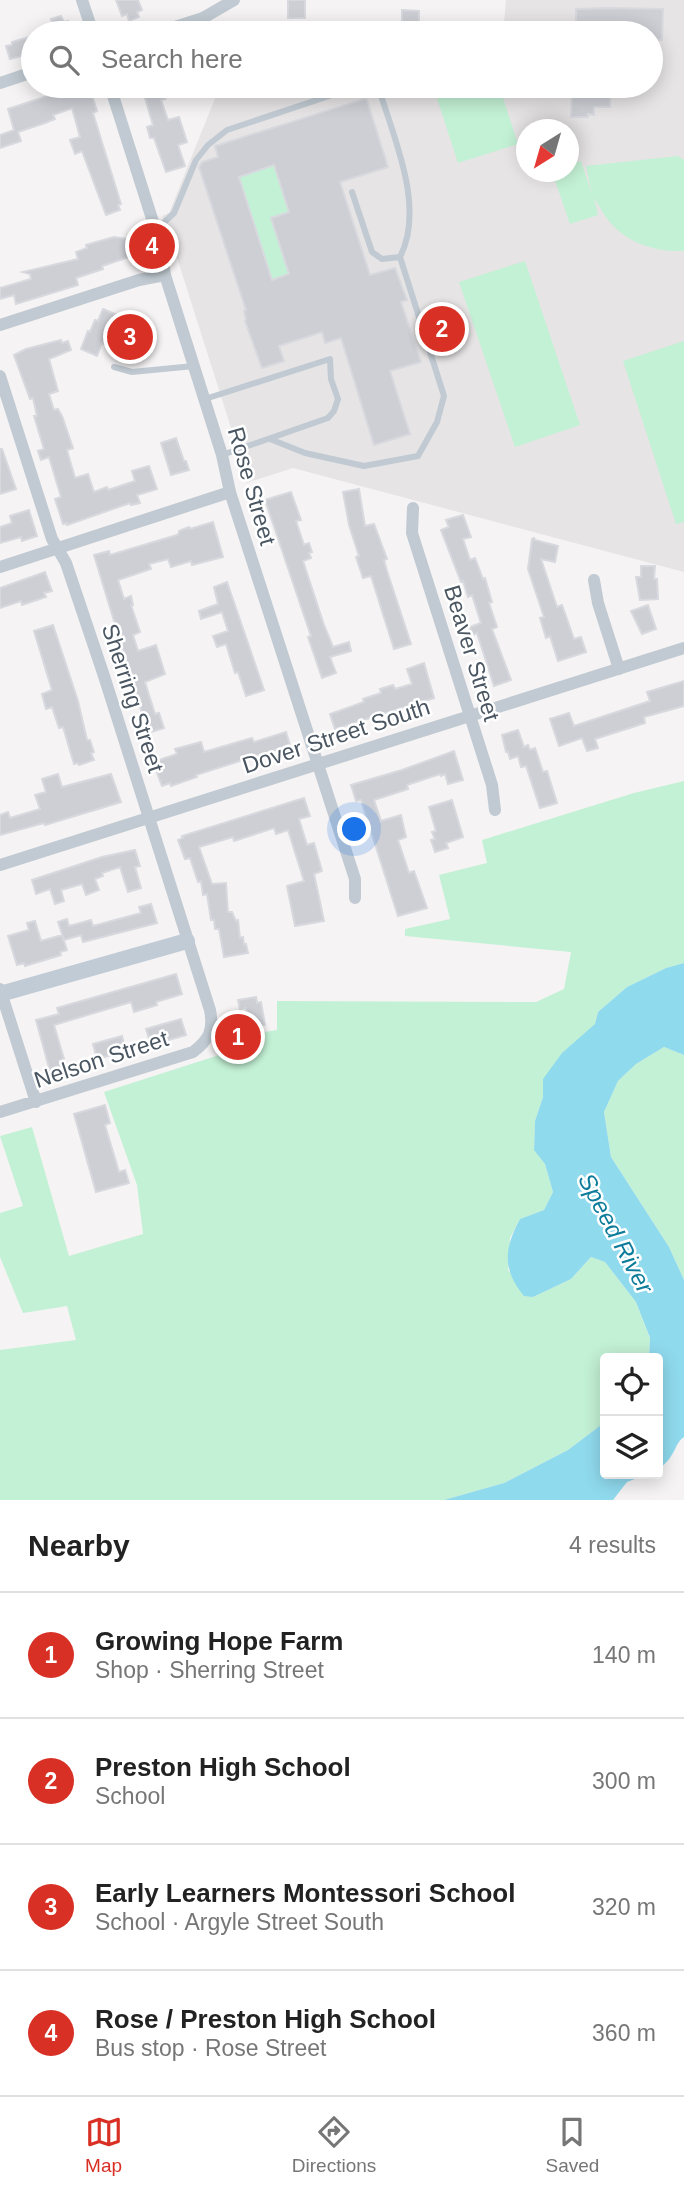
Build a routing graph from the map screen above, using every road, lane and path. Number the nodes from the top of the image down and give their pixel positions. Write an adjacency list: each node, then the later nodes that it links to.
1 (82, 0): 3 (street)
2 (234, 0): 4 (street)
3 (89, 21)
4 (194, 21)
5 (21, 76): 6 (street)
6 (0, 83)
7 (114, 98): 11 (street, Rose Street)
8 (323, 98): 11 (lane)
9 (382, 98): 12 (lane)
10 (352, 192): 12 (lane)
11 (156, 230): 13 (street, Rose Street)
12 (400, 257): 19 (lane)
13 (165, 275): 14 (street); 15 (street, Rose Street)
14 (0, 325)
15 (194, 366): 16 (lane); 18 (street, Rose Street)
16 (114, 367)
17 (0, 376): 23 (street, Sherring Street)
18 (205, 399): 19 (lane); 20 (street, Rose Street)
19 (270, 439): 20 (lane)
20 (222, 455): 21 (street, Rose Street)
21 (230, 492): 23 (street); 29 (street, Rose Street)
22 (414, 508): 28 (street, Beaver Street)
23 (58, 549): 24 (street); 31 (street, Sherring Street)
24 (0, 568)
25 (594, 580): 27 (street)
26 (684, 648): 27 (street, Dover Street South)
27 (619, 669): 28 (street, Dover Street South)
28 (470, 716): 29 (street, Dover Street South); 30 (street, Beaver Street)
29 (318, 764): 31 (street, Dover Street South); 33 (street, Rose Street)
30 (495, 810)
31 (149, 817): 32 (street, Dover Street South); 34 (street, Sherring Street)
32 (0, 864)
33 (355, 898)
34 (187, 941): 35 (street); 36 (street, Sherring Street)
35 (0, 992): 37 (street)
36 (209, 1036): 37 (street, Nelson Street)
37 (36, 1102): 38 (street, Nelson Street)
38 (0, 1112)

